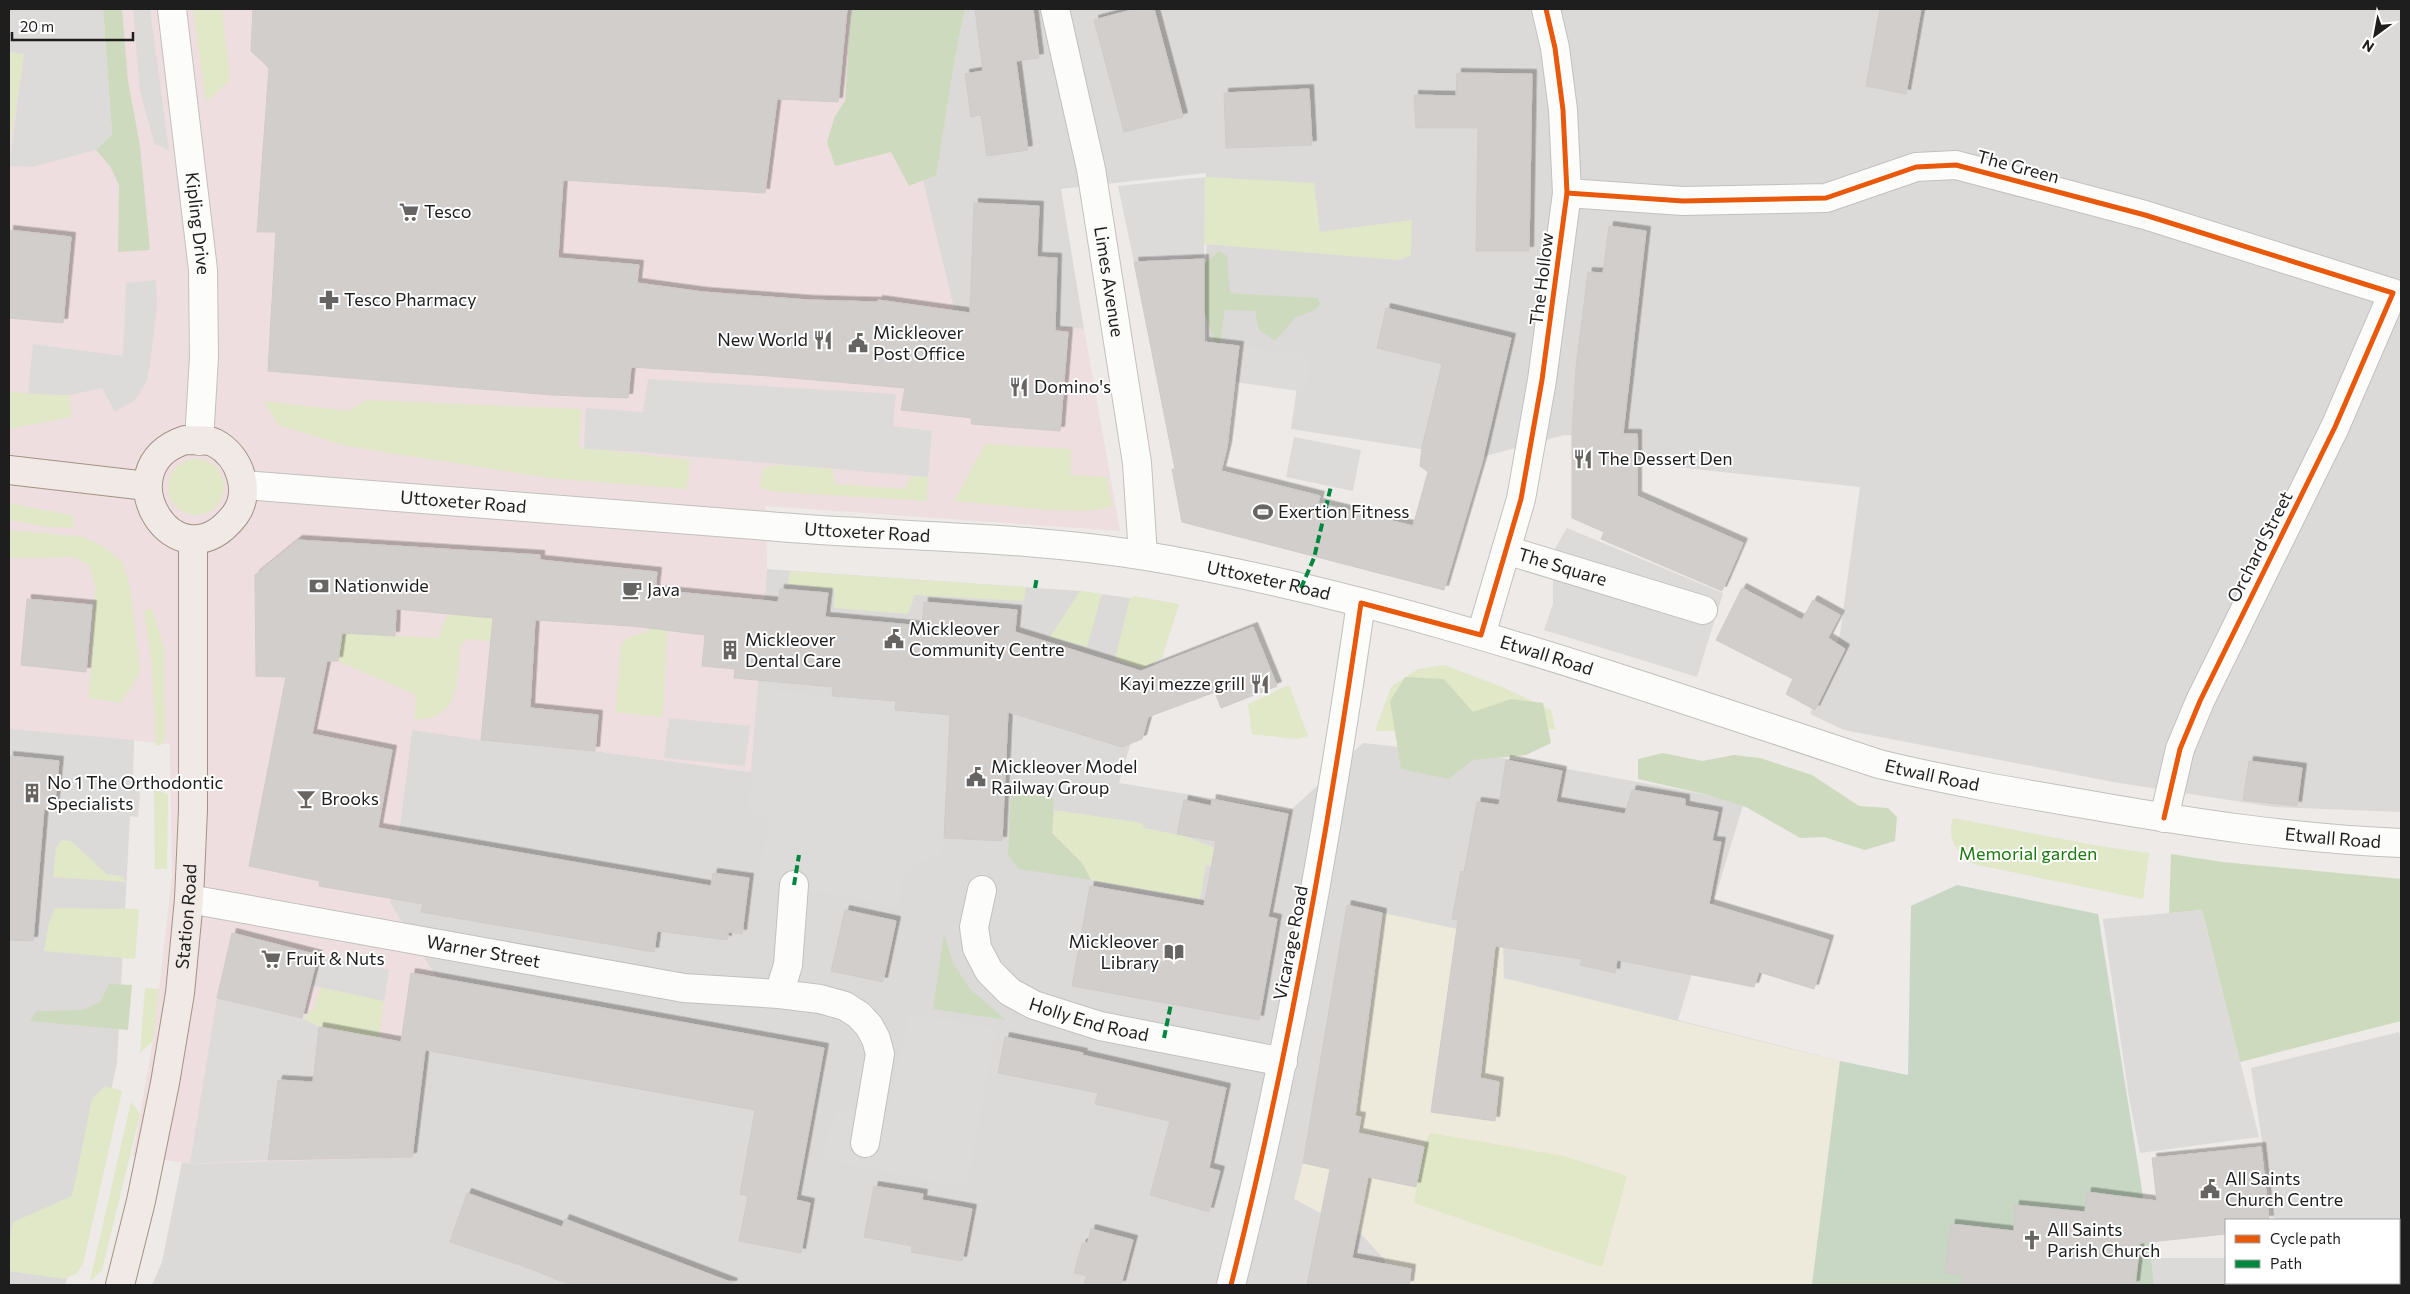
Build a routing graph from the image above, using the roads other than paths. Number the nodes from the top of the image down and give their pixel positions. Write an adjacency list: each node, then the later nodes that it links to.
1 (172, 9): 6 (street, Kipling Drive)
2 (1054, 9): 12 (street, Limes Avenue)
3 (1546, 9): 4 (street, The Hollow)
4 (1567, 193): 5 (street, The Green); 11 (street, The Hollow)
5 (2393, 293): 16 (street, Orchard Street)
6 (199, 441): 8 (main road); 9 (main road)
7 (9, 470): 9 (main road)
8 (244, 485): 10 (main road); 12 (street, Uttoxeter Road)
9 (147, 486): 10 (main road)
10 (193, 541): 20 (main road, Station Road)
11 (1506, 550): 14 (street, The Square); 15 (street, The Square)
12 (1143, 555): 13 (street, Uttoxeter Road)
13 (1361, 603): 15 (street, Uttoxeter Road); 22 (street, Vicarage Road)
14 (1704, 610)
15 (1481, 635): 16 (street, Etwall Road)
16 (2164, 818): 17 (street, Etwall Road)
17 (2401, 843)
18 (794, 885): 21 (street)
19 (982, 890): 22 (street, Holly End Road)
20 (189, 899): 21 (street, Warner Street); 24 (main road, Station Road)
21 (779, 994): 23 (street, Warner Street)
22 (1282, 1062): 25 (street, Vicarage Road)
23 (865, 1143)
24 (120, 1285)
25 (1231, 1285)

